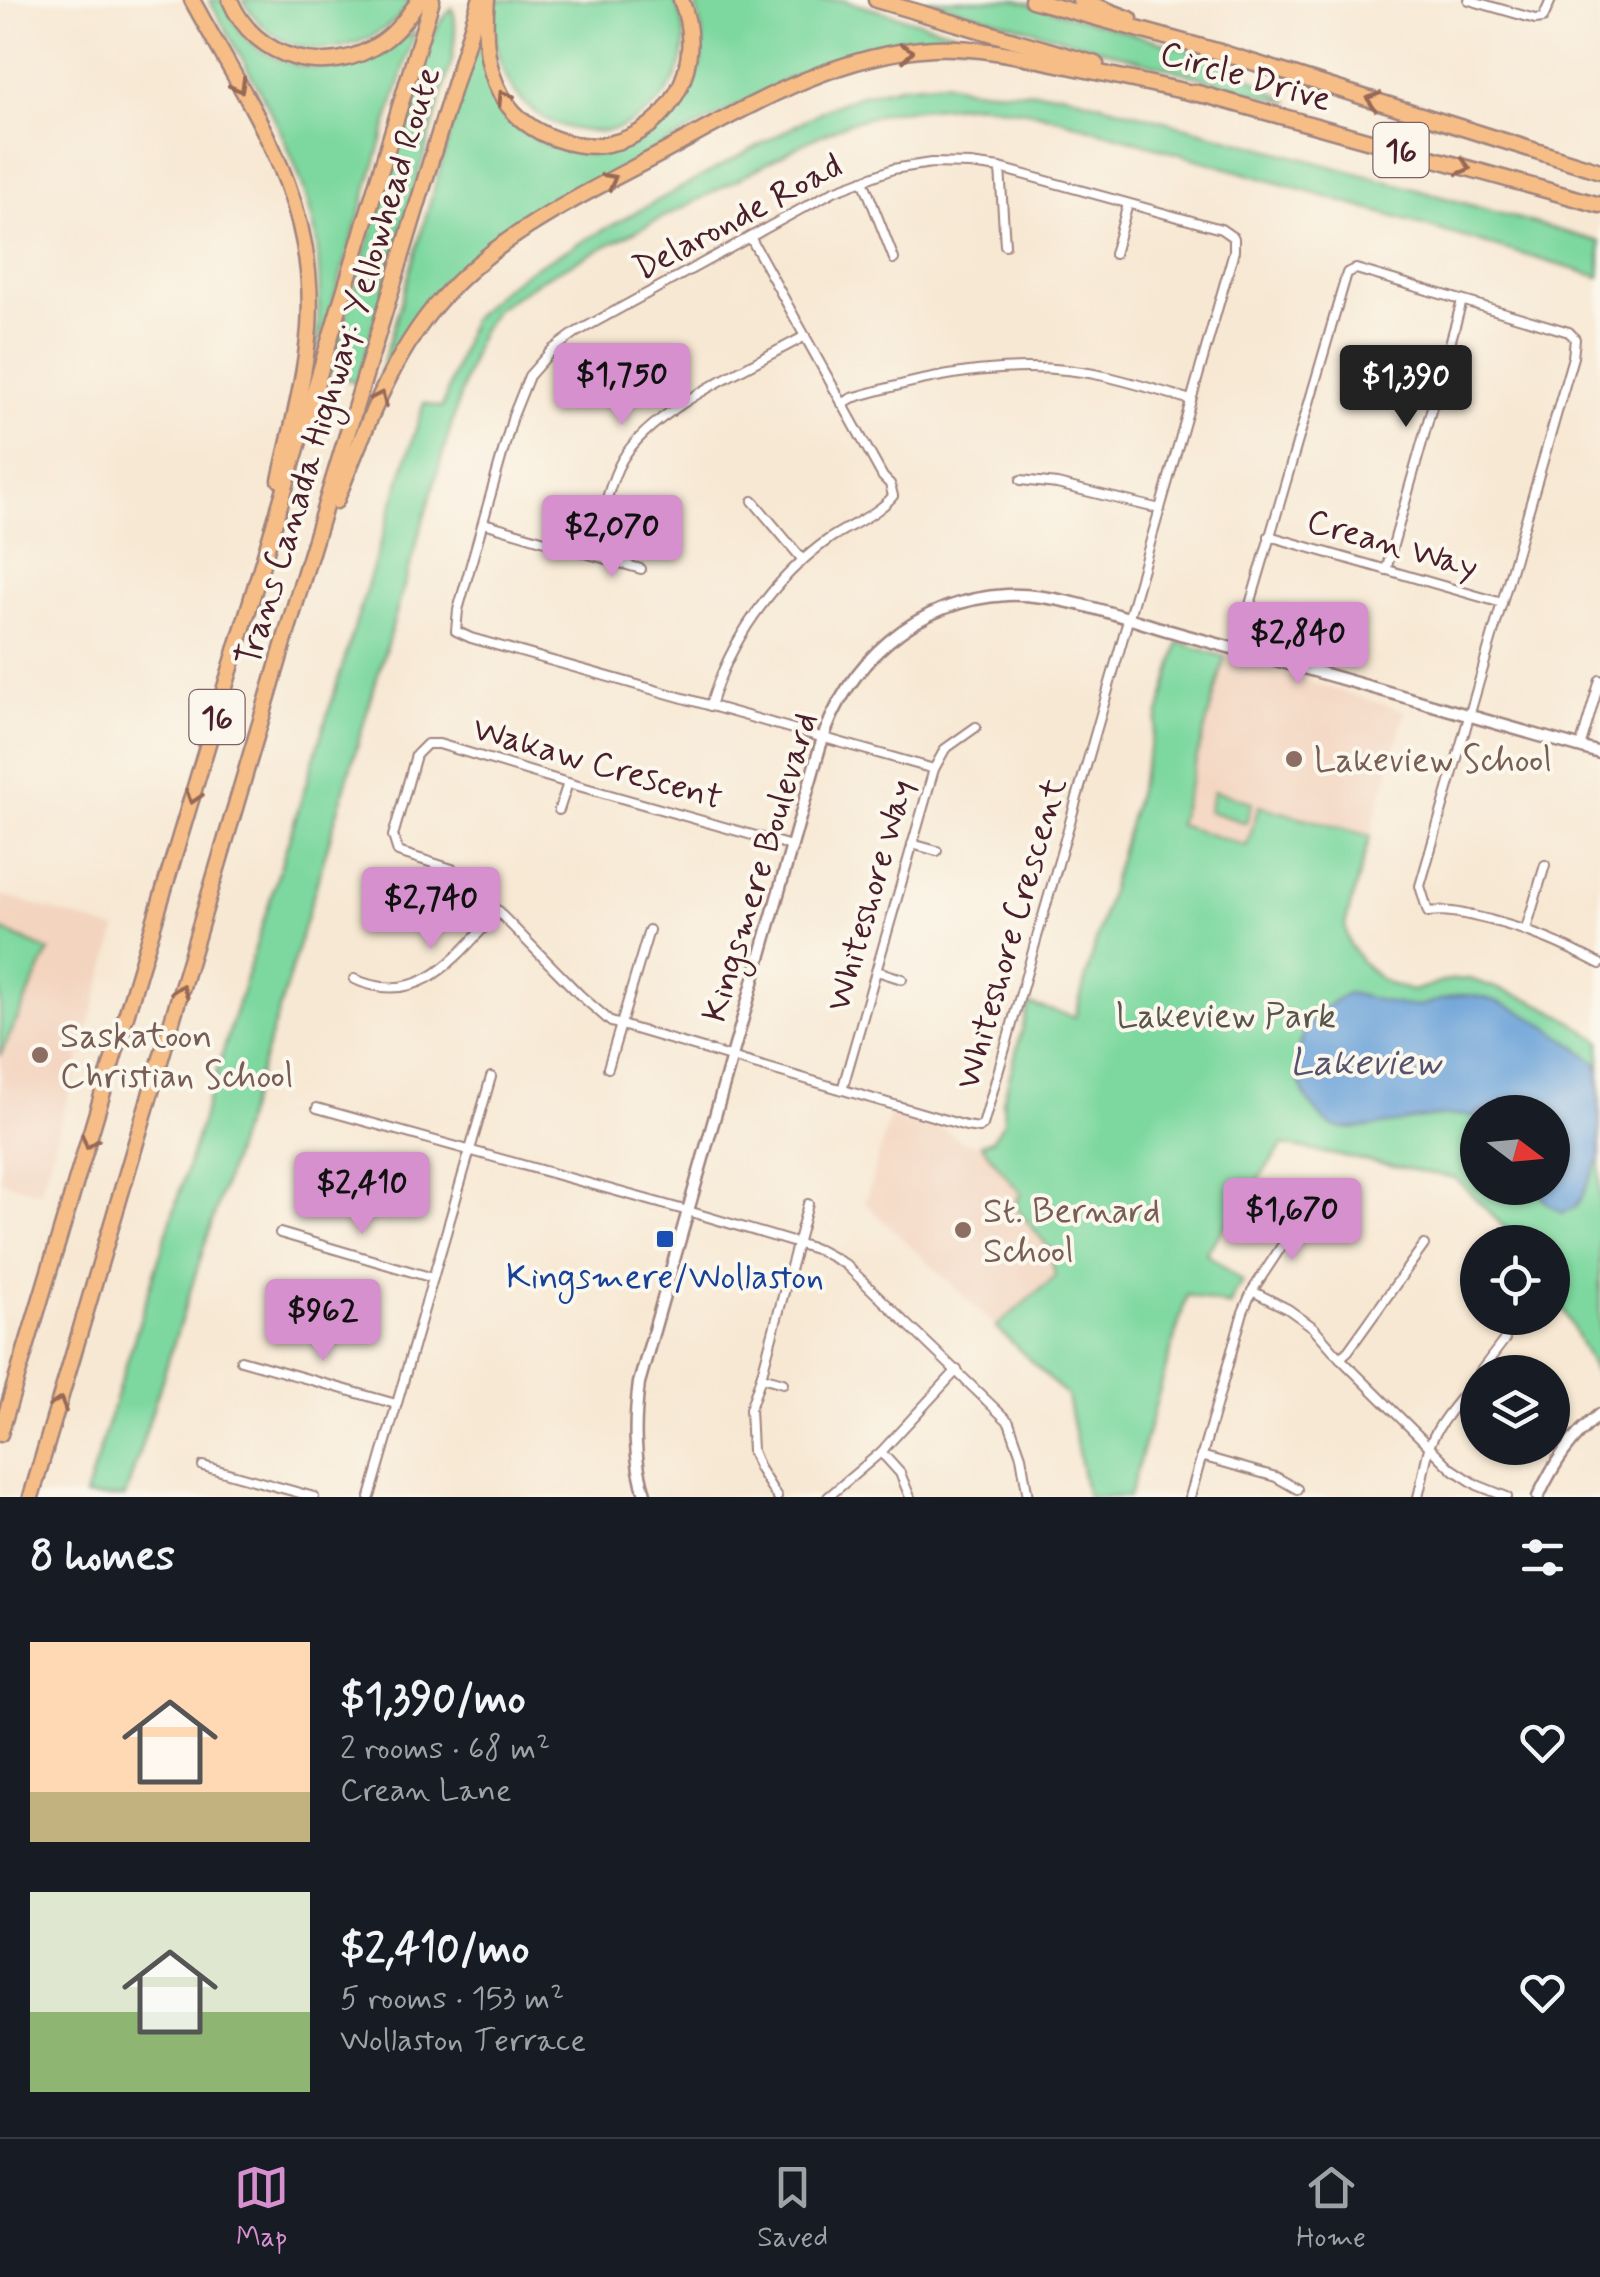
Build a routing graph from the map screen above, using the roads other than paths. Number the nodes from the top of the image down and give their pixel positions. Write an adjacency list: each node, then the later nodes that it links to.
1 (192, 0): 37 (highway, one-way to 37)
2 (230, 0): 3 (highway)
3 (419, 0)
4 (432, 0): 37 (highway, Trans Canada Highway: Yellowhead Route / 16)
5 (480, 0): 38 (highway, Trans Canada Highway: Yellowhead Route / 16)
6 (488, 0): 7 (highway, one-way to 6)
7 (681, 0)
8 (876, 0): 14 (highway, Circle Drive / 16)
9 (1032, 0): 13 (highway, Circle Drive / 16)
10 (1080, 0): 13 (highway)
11 (1469, 0): 12 (street)
12 (1551, 0)
13 (1220, 52): 16 (highway, Circle Drive / 16, one-way to 13)
14 (1202, 95): 19 (highway, Circle Drive / 16, one-way to 19); 38 (highway, one-way to 14)
15 (1000, 168): 17 (street, Delaronde Road); 18 (street, Delaronde Road); 21 (street)
16 (1600, 170)
17 (862, 180): 20 (street, Delaronde Road); 23 (street)
18 (1128, 204): 22 (street); 26 (street, Delaronde Road)
19 (1600, 205)
20 (750, 238): 25 (street); 31 (street, Delaronde Road)
21 (1005, 246)
22 (1114, 254)
23 (894, 259)
24 (1462, 301): 32 (street); 36 (street); 39 (street)
25 (805, 336): 27 (street); 33 (street)
26 (1191, 400): 27 (street); 30 (street, Delaronde Road)
27 (842, 404): 34 (street)
28 (1021, 480): 30 (street)
29 (753, 501): 34 (street)
30 (1160, 509): 40 (street, Delaronde Road)
31 (484, 522): 33 (street); 43 (street, Delaronde Road)
32 (1269, 536): 36 (street, Crean Way); 41 (street)
33 (592, 555): 35 (street)
34 (802, 559): 43 (street)
35 (641, 569)
36 (1386, 570): 39 (street, Crean Way)
37 (259, 579): 88 (highway, Trans Canada Highway: Yellowhead Route / 16, one-way to 88)
38 (301, 585): 94 (highway, Trans Canada Highway: Yellowhead Route / 16, one-way to 38)
39 (1502, 603): 44 (street)
40 (1129, 619): 41 (street, Kingsmere Boulevard); 46 (street, Kingsmere Boulevard); 67 (street, Whiteshore Crescent)
41 (1237, 648): 44 (street, Kingsmere Boulevard)
42 (1600, 680): 47 (street)
43 (710, 706): 46 (street, Delaronde Road)
44 (1470, 716): 47 (street, Kingsmere Boulevard); 57 (street)
45 (976, 727): 49 (street)
46 (823, 738): 49 (street, Whiteshore Way); 53 (street, Kingsmere Boulevard)
47 (1580, 748): 48 (street, Kingsmere Boulevard)
48 (1600, 753)
49 (934, 769): 52 (street, Whiteshore Way)
50 (568, 783): 51 (street); 53 (street, Wakaw Crescent); 56 (street, Wakaw Crescent)
51 (559, 810)
52 (912, 844): 54 (street); 60 (street, Whiteshore Way)
53 (791, 846): 64 (street, Kingsmere Boulevard)
54 (937, 851)
55 (1544, 865): 57 (street)
56 (500, 911): 61 (street); 63 (street, Wakaw Crescent)
57 (1526, 929): 59 (street)
58 (649, 930): 63 (street)
59 (1600, 964)
60 (877, 971): 62 (street); 67 (street, Whiteshore Way)
61 (354, 978)
62 (902, 978)
63 (621, 1025): 64 (street, Wakaw Crescent); 65 (street)
64 (731, 1057): 67 (street, Whiteshore Crescent); 71 (street, Kingsmere Boulevard)
65 (608, 1068)
66 (491, 1077): 69 (street)
67 (842, 1090)
68 (317, 1108): 69 (street)
69 (470, 1151): 71 (street); 76 (street)
70 (808, 1204): 74 (street)
71 (688, 1211): 74 (street); 97 (street, Kingsmere Boulevard)
72 (1308, 1215): 77 (street)
73 (280, 1233): 76 (street)
74 (798, 1244): 82 (street); 83 (street)
75 (1424, 1245): 80 (street)
76 (433, 1278): 86 (street)
77 (1252, 1291): 80 (street); 91 (street)
78 (1505, 1339): 79 (street)
79 (1493, 1355)
80 (1340, 1358): 89 (street)
81 (241, 1360): 86 (street)
82 (956, 1370): 90 (street); 101 (street)
83 (761, 1377): 84 (street); 98 (street)
84 (783, 1382)
85 (1460, 1400): 89 (street)
86 (396, 1404): 96 (street)
87 (1600, 1414): 105 (street)
88 (0, 1434)
89 (1429, 1448): 103 (street); 104 (street)
90 (881, 1452): 99 (street); 100 (street)
91 (1201, 1456): 93 (street); 102 (street)
92 (203, 1466): 95 (street)
93 (1297, 1489)
94 (30, 1497)
95 (314, 1497)
96 (370, 1497)
97 (646, 1497)
98 (777, 1497)
99 (828, 1497)
100 (910, 1497)
101 (1028, 1497)
102 (1190, 1497)
103 (1418, 1497)
104 (1507, 1497)
105 (1538, 1497)

